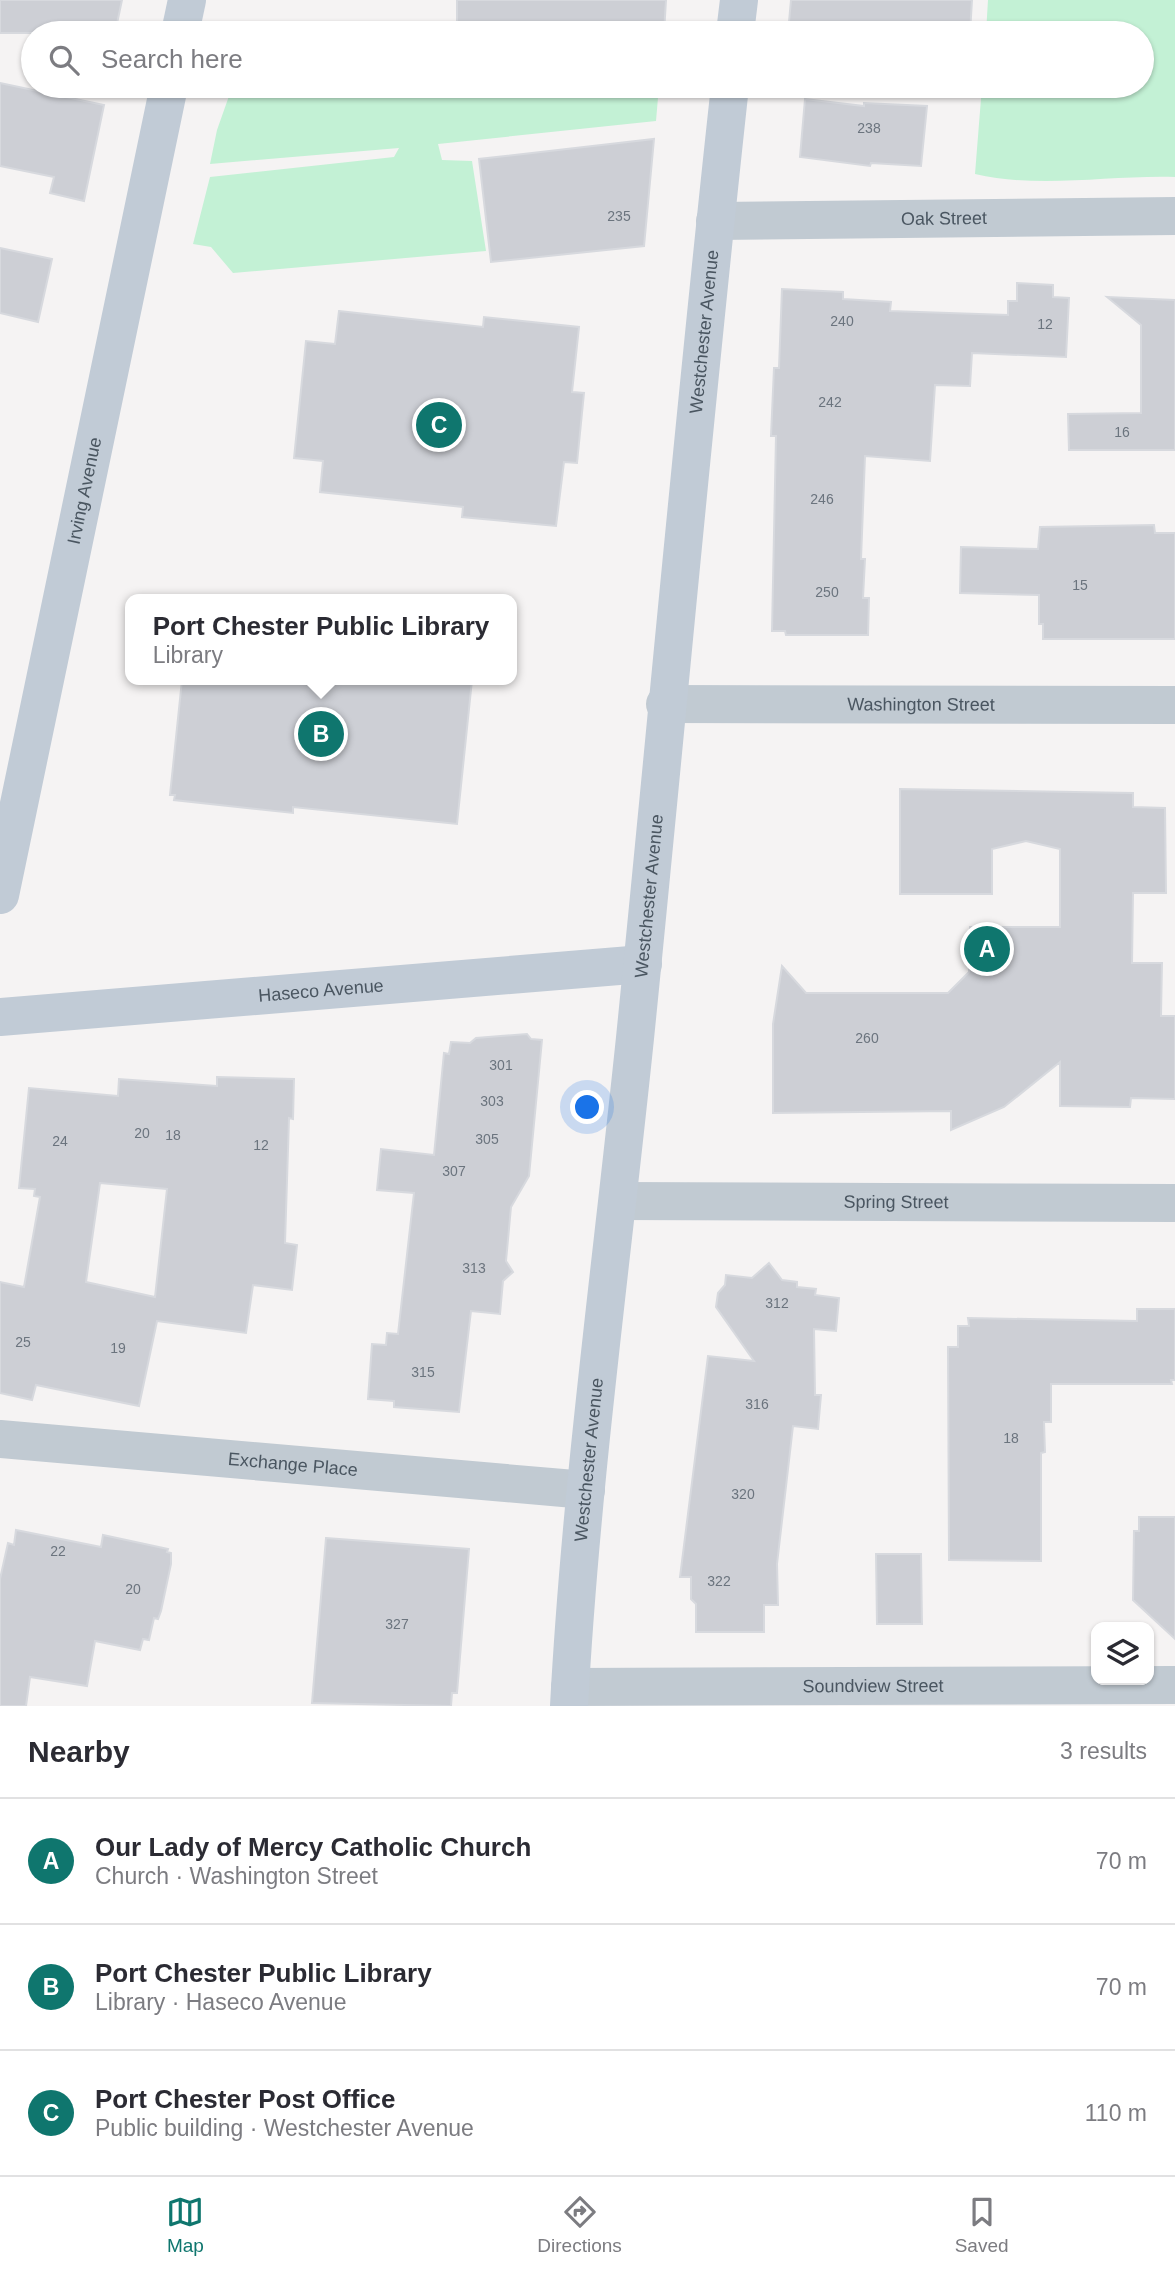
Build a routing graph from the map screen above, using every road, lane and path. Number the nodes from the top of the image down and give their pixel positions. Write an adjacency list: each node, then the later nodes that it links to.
1 (187, 0): 3 (main road)
2 (739, 0): 4 (main road)
3 (183, 21)
4 (736, 21)
5 (166, 98): 11 (main road, Irving Avenue)
6 (729, 98): 8 (main road, Westchester Avenue)
7 (1175, 216): 8 (street, Oak Street)
8 (715, 221): 9 (main road, Westchester Avenue)
9 (665, 704): 10 (street, Washington Street); 12 (main road, Westchester Avenue)
10 (1175, 705)
11 (0, 895)
12 (643, 964): 13 (main road, Haseco Avenue); 14 (main road, Westchester Avenue)
13 (0, 1017)
14 (618, 1201): 15 (street, Spring Street); 17 (main road, Westchester Avenue)
15 (1175, 1203)
16 (0, 1439): 17 (street, Exchange Place)
17 (586, 1490): 19 (main road, Westchester Avenue)
18 (1175, 1685): 19 (street, Soundview Street)
19 (570, 1697)

